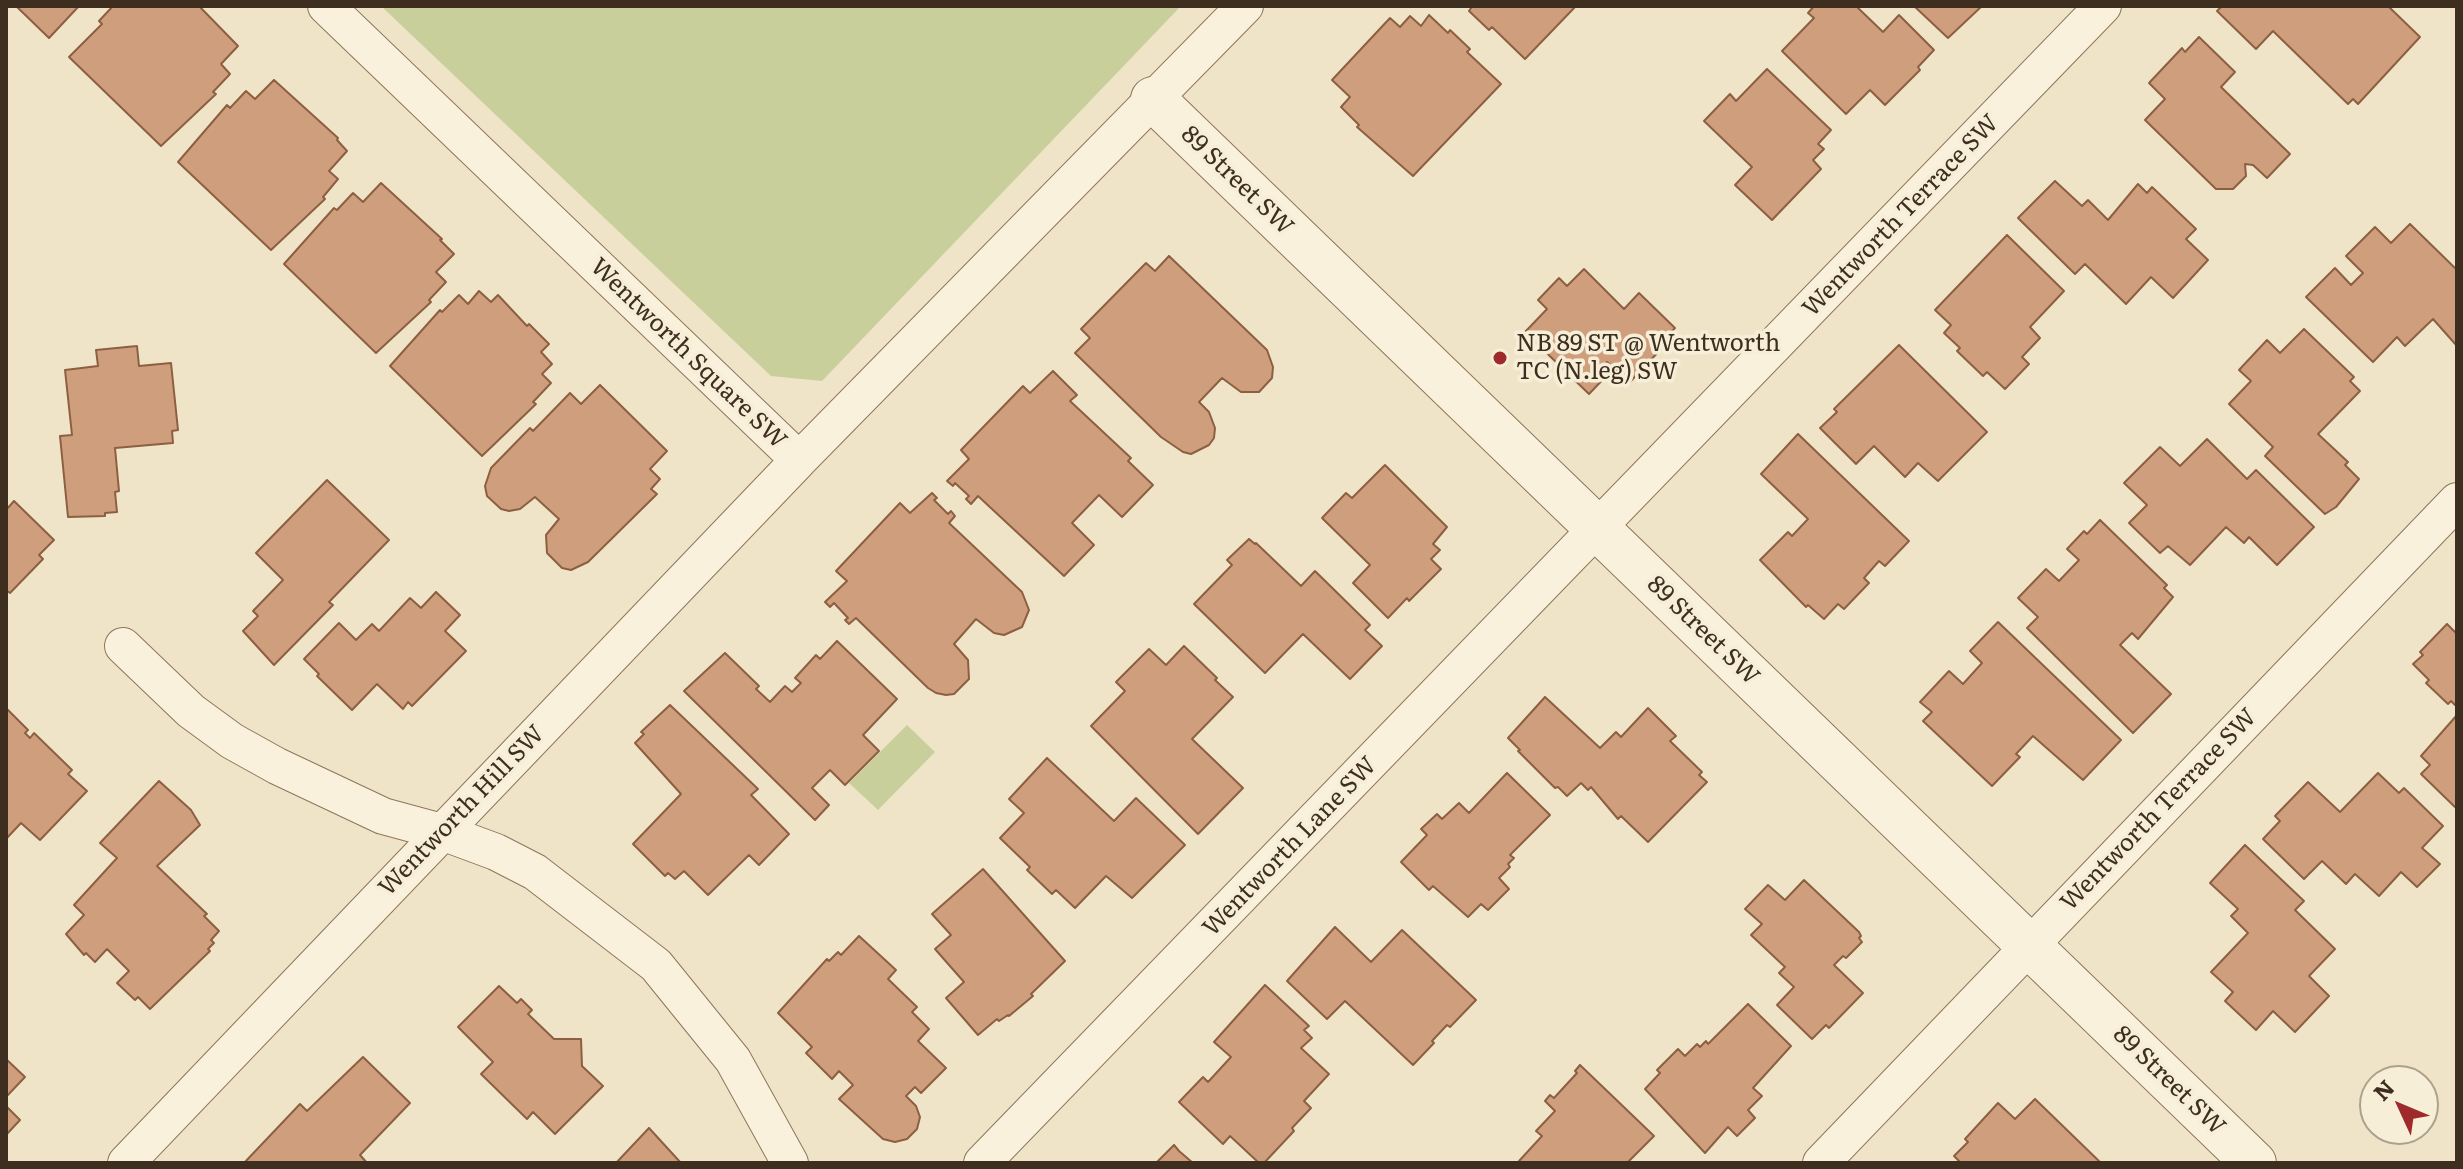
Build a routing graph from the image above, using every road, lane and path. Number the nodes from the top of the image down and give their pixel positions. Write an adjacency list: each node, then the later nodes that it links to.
1 (326, 6): 5 (street, Wentworth Square SW)
2 (1245, 6): 4 (street, Wentworth Square SW)
3 (2103, 6): 7 (street, Wentworth Terrace SW)
4 (1153, 99): 5 (street, Wentworth Square SW); 7 (street, 89 Street SW)
5 (799, 460): 9 (street, Wentworth Hill SW)
6 (2457, 501): 10 (street, Wentworth Terrace SW)
7 (1598, 530): 10 (street, 89 Street SW); 13 (street, Wentworth Lane SW)
8 (123, 646): 9 (street)
9 (442, 832): 11 (street, Wentworth Hill SW); 12 (street)
10 (2028, 946): 14 (street, Wentworth Terrace SW); 15 (street, 89 Street SW)
11 (126, 1163)
12 (790, 1163)
13 (982, 1163)
14 (1821, 1163)
15 (2254, 1163)

